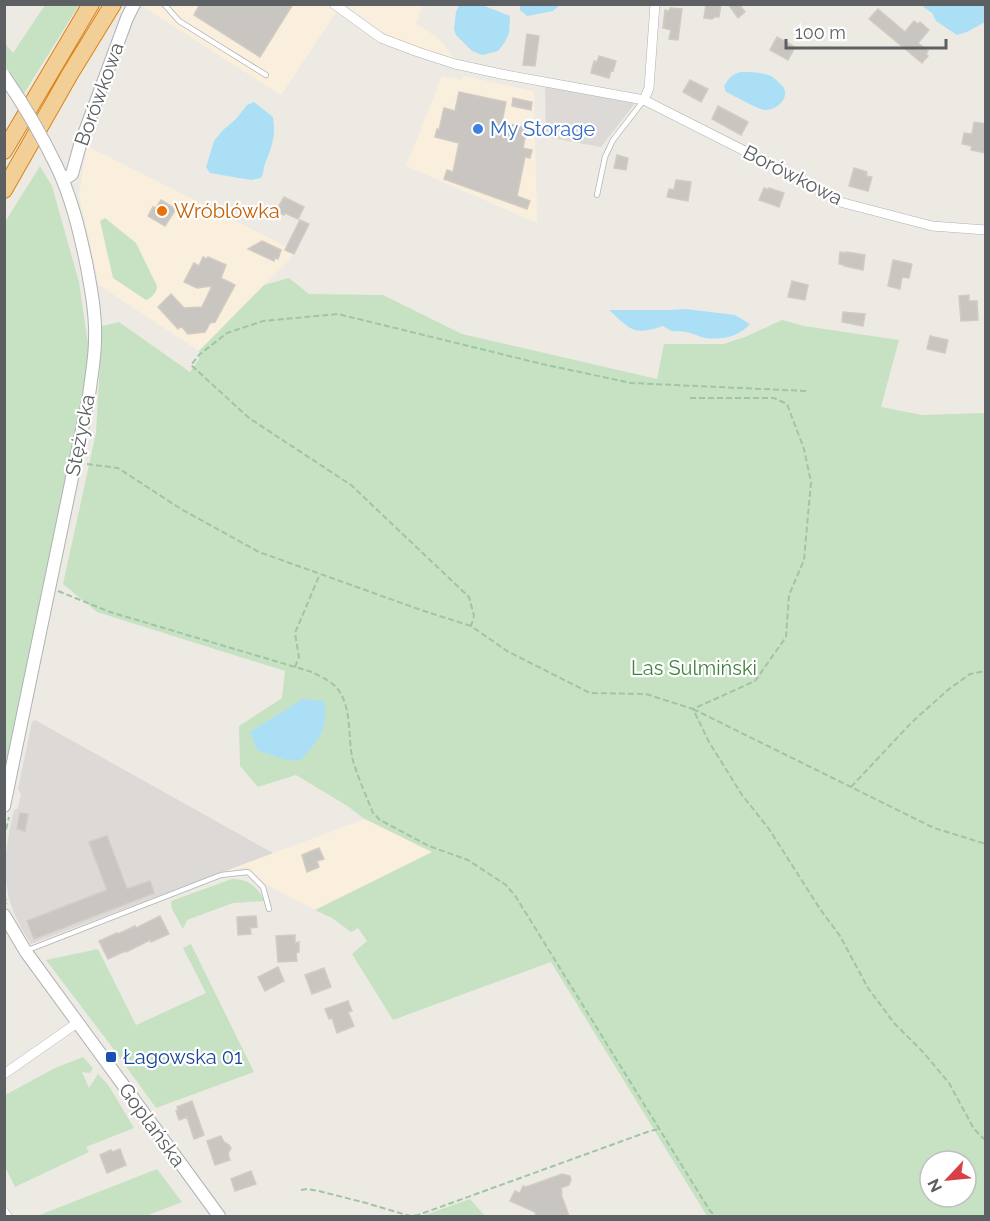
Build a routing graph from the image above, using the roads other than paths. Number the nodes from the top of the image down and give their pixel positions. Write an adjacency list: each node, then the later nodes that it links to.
1 (91, 4): 10 (highway)
2 (113, 4): 12 (highway)
3 (134, 4): 11 (street, Borówkowa)
4 (164, 4): 7 (lane)
5 (334, 4): 9 (street, Borówkowa)
6 (655, 4): 9 (street)
7 (266, 75)
8 (4, 76): 11 (street, Stężycka, bridge)
9 (644, 100): 13 (lane); 14 (street, Borówkowa)
10 (4, 151)
11 (63, 180): 15 (street, Stężycka)
12 (4, 190)
13 (597, 195)
14 (986, 230)
15 (4, 806)
16 (269, 909): 18 (lane)
17 (4, 915): 18 (street, Goplańska)
18 (26, 952): 19 (street, Goplańska)
19 (77, 1023): 20 (street); 23 (street, Goplańska)
20 (4, 1074)
21 (4, 1212): 22 (street)
22 (7, 1216)
23 (219, 1216)

